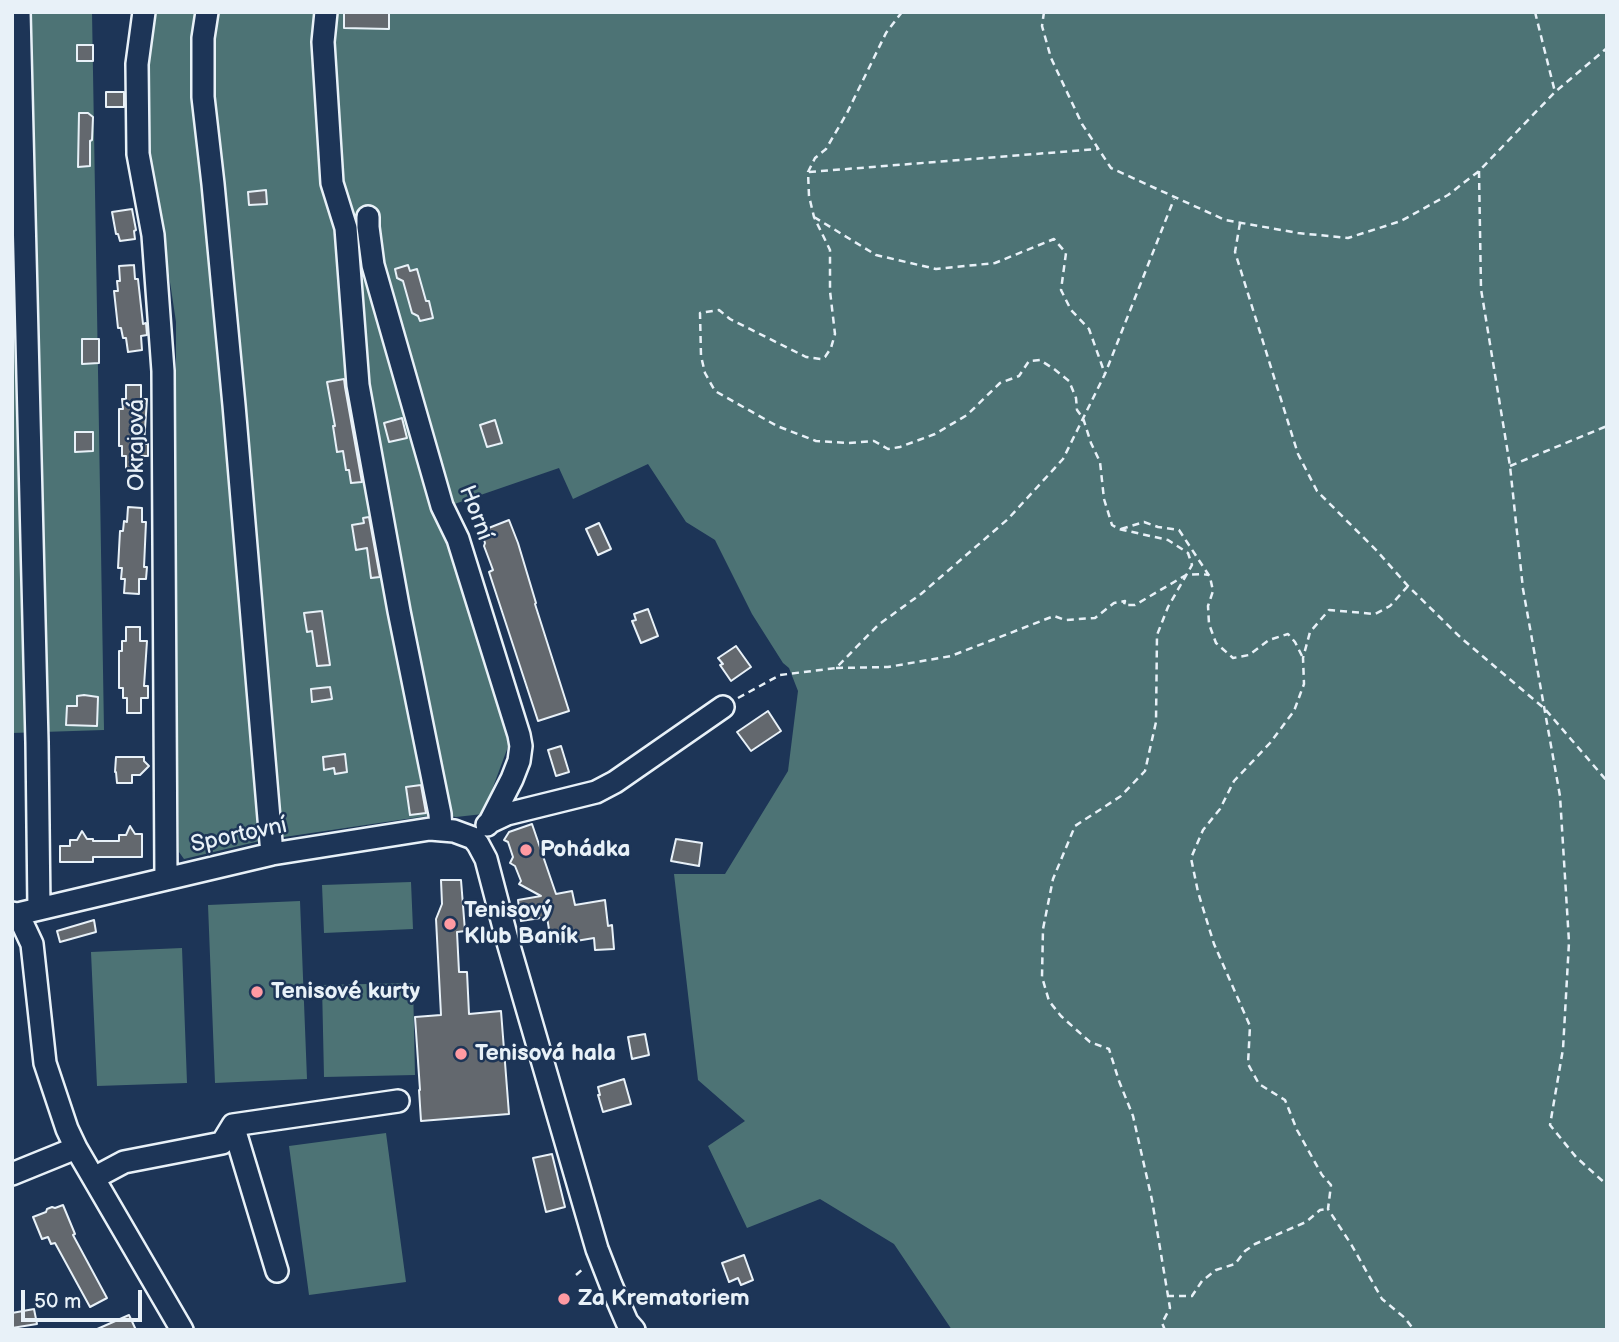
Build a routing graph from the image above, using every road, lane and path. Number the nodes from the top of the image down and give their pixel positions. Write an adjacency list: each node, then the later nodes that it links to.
1 (19, 12): 35 (street)
2 (144, 12): 34 (street, Okrajová)
3 (207, 12): 33 (street)
4 (327, 12): 31 (street)
5 (1044, 12): 10 (path)
6 (1535, 12): 9 (path)
7 (900, 13): 11 (path)
8 (1607, 48): 9 (path)
9 (1555, 92): 12 (path)
10 (1098, 149): 11 (path); 13 (path)
11 (808, 172): 15 (path)
12 (1479, 172): 16 (path); 20 (path)
13 (1174, 198): 16 (path); 17 (path)
14 (368, 217): 30 (street, Horní)
15 (814, 217): 17 (path); 18 (path)
16 (1240, 223): 24 (path)
17 (1105, 374): 18 (path)
18 (1083, 418): 21 (path); 26 (path)
19 (1607, 426): 20 (path)
20 (1510, 466): 28 (path)
21 (1119, 529): 22 (path); 23 (path)
22 (1186, 575): 23 (path); 26 (path); 45 (path)
23 (1209, 575): 25 (path)
24 (1408, 586): 25 (path); 28 (path)
25 (1303, 658): 43 (path)
26 (836, 668): 27 (path)
27 (723, 706): 30 (street)
28 (1545, 709): 29 (path); 42 (path)
29 (1607, 781)
30 (491, 822): 32 (street)
31 (441, 829): 32 (street, Sportovní); 33 (street, Sportovní)
32 (473, 838): 47 (street)
33 (272, 854): 34 (street, Sportovní)
34 (166, 879): 35 (street, Sportovní)
35 (39, 909): 36 (street, Sportovní)
36 (15, 913): 39 (street, Sportovní)
37 (398, 1101): 38 (street)
38 (233, 1125): 41 (street); 44 (street)
39 (76, 1148): 40 (street); 41 (street, Sportovní)
40 (12, 1174)
41 (94, 1178): 46 (street, Sportovní)
42 (1607, 1185)
43 (1328, 1209): 45 (path); 49 (path)
44 (277, 1271)
45 (1167, 1296): 48 (path)
46 (182, 1330)
47 (634, 1330)
48 (1165, 1330)
49 (1413, 1330)

